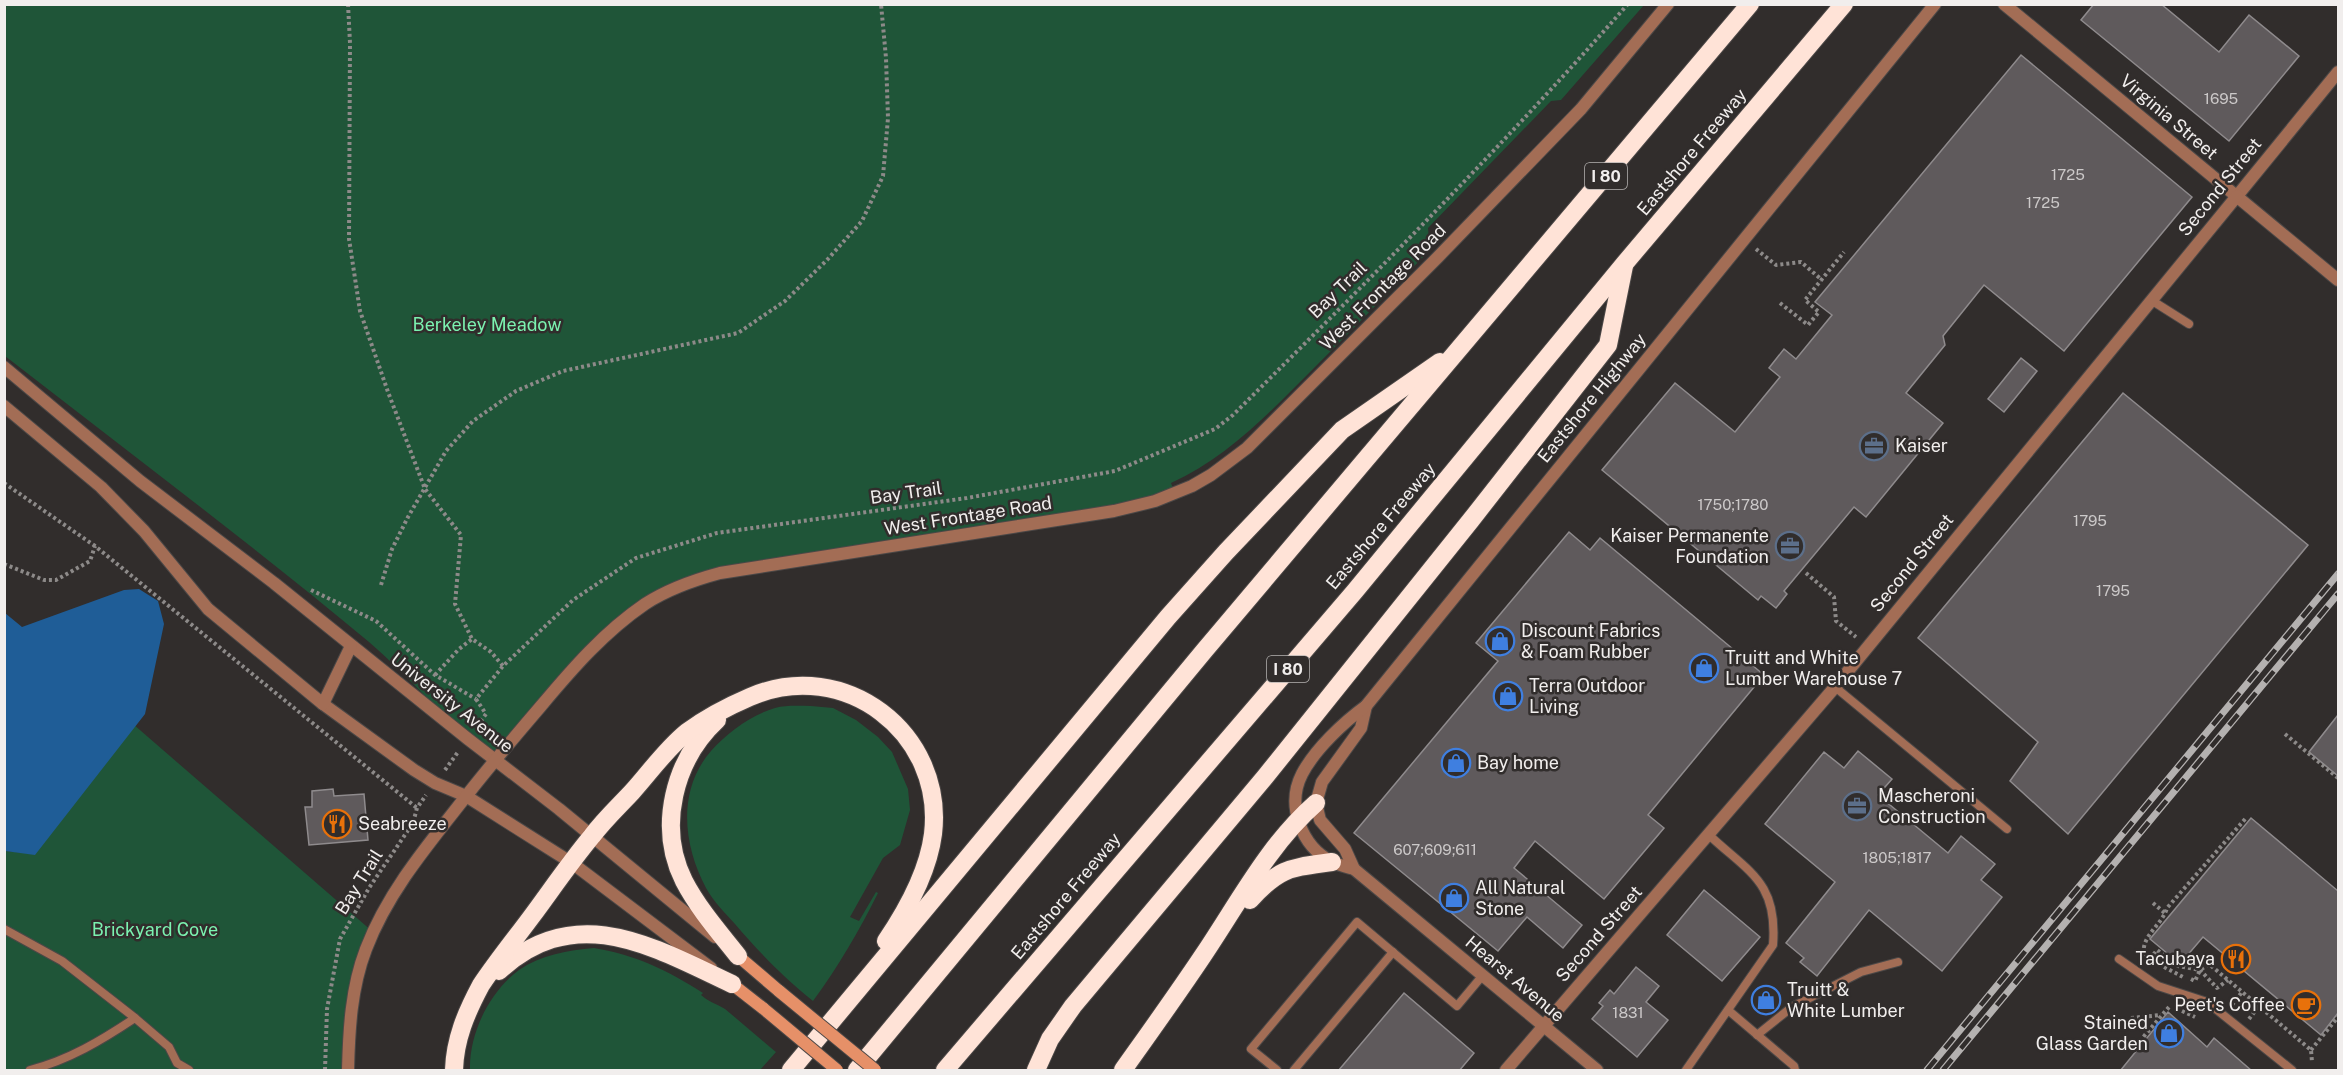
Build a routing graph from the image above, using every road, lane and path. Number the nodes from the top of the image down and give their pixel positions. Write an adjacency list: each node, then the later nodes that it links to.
1 (348, 4): 23 (path)
2 (881, 4): 23 (path)
3 (1628, 4): 32 (path, Bay Trail)
4 (1668, 4): 41 (street, West Frontage Road)
5 (1750, 4): 19 (highway, I 80)
6 (1844, 4): 13 (highway, Eastshore Freeway / I 80)
7 (1935, 4): 11 (street, Eastshore Highway)
8 (2004, 4): 10 (street, Virginia Street)
9 (2338, 72): 10 (street, Second Street)
10 (2236, 196): 15 (street, Virginia Street); 16 (street, Second Street)
11 (1744, 239): 14 (path); 38 (street, Eastshore Highway)
12 (1844, 252): 14 (path)
13 (1625, 263): 97 (highway, Eastshore Freeway / I 80); 98 (highway)
14 (1822, 280): 17 (path)
15 (2338, 280)
16 (2151, 300): 18 (lane); 31 (street, Second Street)
17 (1780, 303)
18 (2188, 324)
19 (1462, 348): 76 (highway); 95 (highway, I 80)
20 (4, 368): 30 (street, University Avenue)
21 (4, 406): 36 (street)
22 (4, 483): 24 (path)
23 (425, 489): 27 (path); 29 (path)
24 (95, 546): 25 (path); 46 (path)
25 (4, 564)
26 (1806, 573): 31 (path)
27 (381, 585)
28 (305, 589): 33 (path)
29 (472, 639): 32 (path); 33 (path)
30 (351, 646): 36 (street); 40 (street, University Avenue)
31 (1868, 647): 34 (street, Second Street)
32 (503, 666): 35 (path, Bay Trail)
33 (435, 675): 35 (path)
34 (1835, 687): 49 (lane); 50 (street, Second Street)
35 (476, 699): 40 (path, Bay Trail)
36 (323, 704): 43 (street)
37 (735, 705): 51 (highway); 61 (highway); 76 (highway)
38 (1366, 706): 45 (street); 48 (street, Eastshore Highway)
39 (2285, 734): 42 (path)
40 (468, 739): 41 (street, University Avenue); 43 (path, Bay Trail)
41 (495, 760): 44 (street, West Frontage Road); 51 (street, University Avenue)
42 (2338, 778)
43 (435, 783): 44 (street); 46 (path, Bay Trail)
44 (466, 796): 53 (street); 91 (street, West Frontage Road)
45 (1316, 803): 48 (highway); 54 (street, Hearst Avenue)
46 (417, 808): 90 (path, Bay Trail)
47 (2246, 818): 56 (path)
48 (1298, 819): 52 (street, Hearst Avenue); 59 (highway)
49 (2007, 829)
50 (1708, 834): 72 (lane); 81 (street, Second Street)
51 (592, 835): 53 (highway); 61 (street, University Avenue)
52 (1332, 862): 54 (street, Hearst Avenue); 59 (highway)
53 (572, 863): 68 (street); 74 (highway)
54 (1354, 869): 66 (street, Hearst Avenue)
55 (2153, 903): 56 (path)
56 (2166, 914): 60 (path)
57 (4, 929): 79 (lane)
58 (1393, 952): 66 (lane); 100 (lane); 101 (lane)
59 (1204, 954): 99 (highway)
60 (2144, 954): 62 (path); 63 (path)
61 (738, 956): 96 (main road, University Avenue, bridge)
62 (2119, 959): 106 (lane)
63 (2150, 959): 65 (path); 65 (path)
64 (1898, 962): 82 (lane)
65 (2200, 970): 67 (path); 67 (path)
66 (1483, 975): 81 (street, Hearst Avenue)
67 (2228, 980): 69 (path)
68 (732, 984): 74 (highway); 94 (main road, bridge)
69 (2242, 992): 70 (path); 71 (path)
70 (2239, 997)
71 (2259, 1006): 73 (path); 84 (path)
72 (1728, 1010): 82 (lane); 104 (lane)
73 (2256, 1011)
74 (467, 1012): 92 (highway)
75 (2162, 1015): 77 (path); 80 (path); 83 (path)
76 (837, 1016): 93 (highway)
77 (2195, 1017)
78 (2338, 1017): 84 (path)
79 (135, 1018): 86 (lane); 87 (lane)
80 (2131, 1018)
81 (1543, 1026): 102 (street, Second Street); 103 (street, Hearst Avenue)
82 (1757, 1035): 105 (lane)
83 (2110, 1043)
84 (2311, 1050): 85 (path)
85 (2312, 1062)
86 (178, 1067): 89 (lane)
87 (41, 1069): 88 (lane)
88 (30, 1071)
89 (189, 1071)
90 (325, 1071)
91 (348, 1071)
92 (454, 1071)
93 (791, 1071)
94 (837, 1071)
95 (856, 1071)
96 (875, 1071)
97 (945, 1071)
98 (1036, 1071)
99 (1123, 1071)
100 (1277, 1071)
101 (1294, 1071)
102 (1506, 1071)
103 (1597, 1071)
104 (1686, 1071)
105 (1795, 1071)
106 (2292, 1071)

